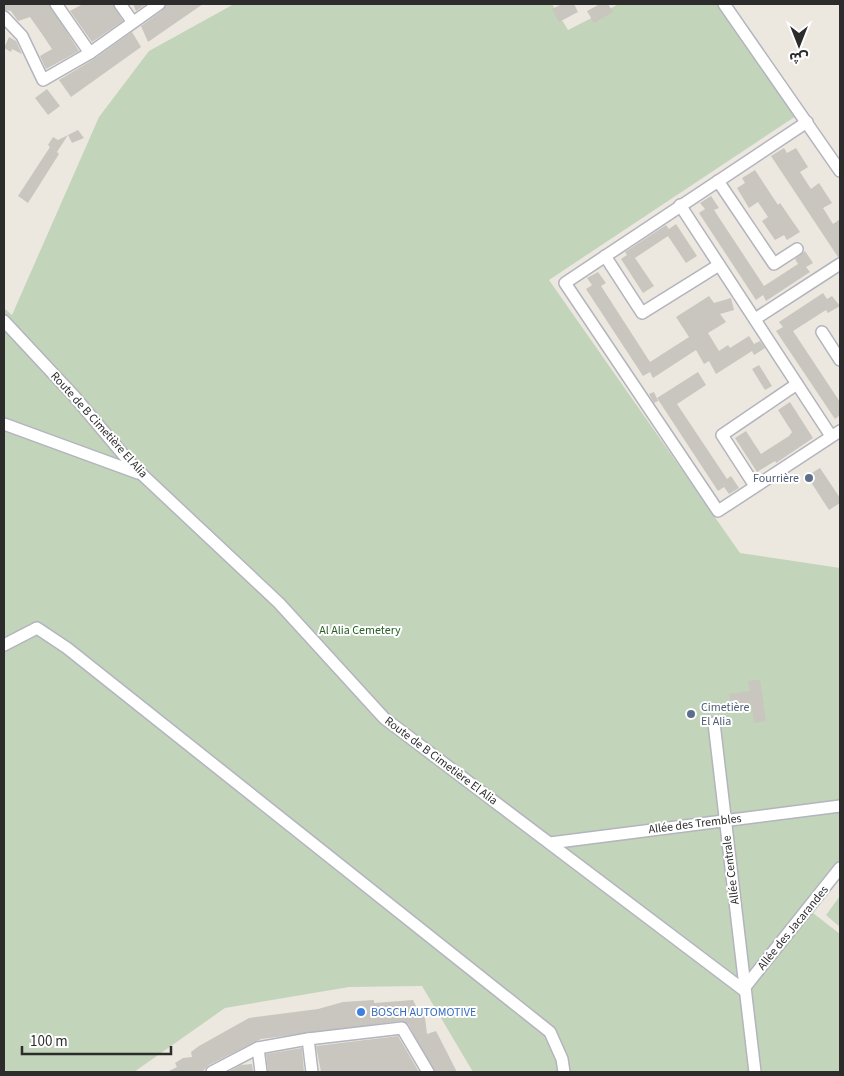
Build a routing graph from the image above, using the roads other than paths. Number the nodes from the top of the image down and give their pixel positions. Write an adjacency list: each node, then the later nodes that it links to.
1 (56, 4): 7 (street)
2 (120, 4): 6 (street)
3 (159, 4): 6 (street)
4 (724, 4): 8 (street)
5 (4, 17): 7 (street)
6 (132, 21): 7 (street)
7 (90, 53)
8 (807, 122): 9 (street); 10 (street)
9 (840, 170)
10 (718, 180): 11 (street); 12 (street)
11 (680, 205): 13 (street); 15 (street)
12 (797, 249)
13 (605, 256): 15 (street); 24 (street)
14 (840, 264): 16 (street)
15 (719, 266): 16 (street)
16 (754, 319): 20 (street)
17 (4, 321): 23 (street, Route de B Cimetière El Alia)
18 (822, 332): 19 (street)
19 (840, 360)
20 (797, 384): 22 (street); 24 (street)
21 (4, 424): 23 (street)
22 (836, 434): 24 (street)
23 (142, 474): 29 (street, Route de B Cimetière El Alia)
24 (755, 486)
25 (4, 645): 38 (street)
26 (714, 723): 28 (street, Allée Centrale)
27 (840, 806): 28 (street, Allée des Trembles)
28 (726, 820): 29 (street, Allée des Trembles); 31 (street, Allée Centrale)
29 (550, 843): 31 (street, Route de B Cimetière El Alia)
30 (840, 868): 31 (street, Allée des Jacarandes)
31 (745, 989): 39 (street, Allée Centrale)
32 (308, 1039): 33 (street); 36 (street); 37 (street)
33 (258, 1048): 34 (street); 35 (street)
34 (212, 1072)
35 (261, 1072)
36 (312, 1072)
37 (428, 1072)
38 (564, 1072)
39 (755, 1072)

